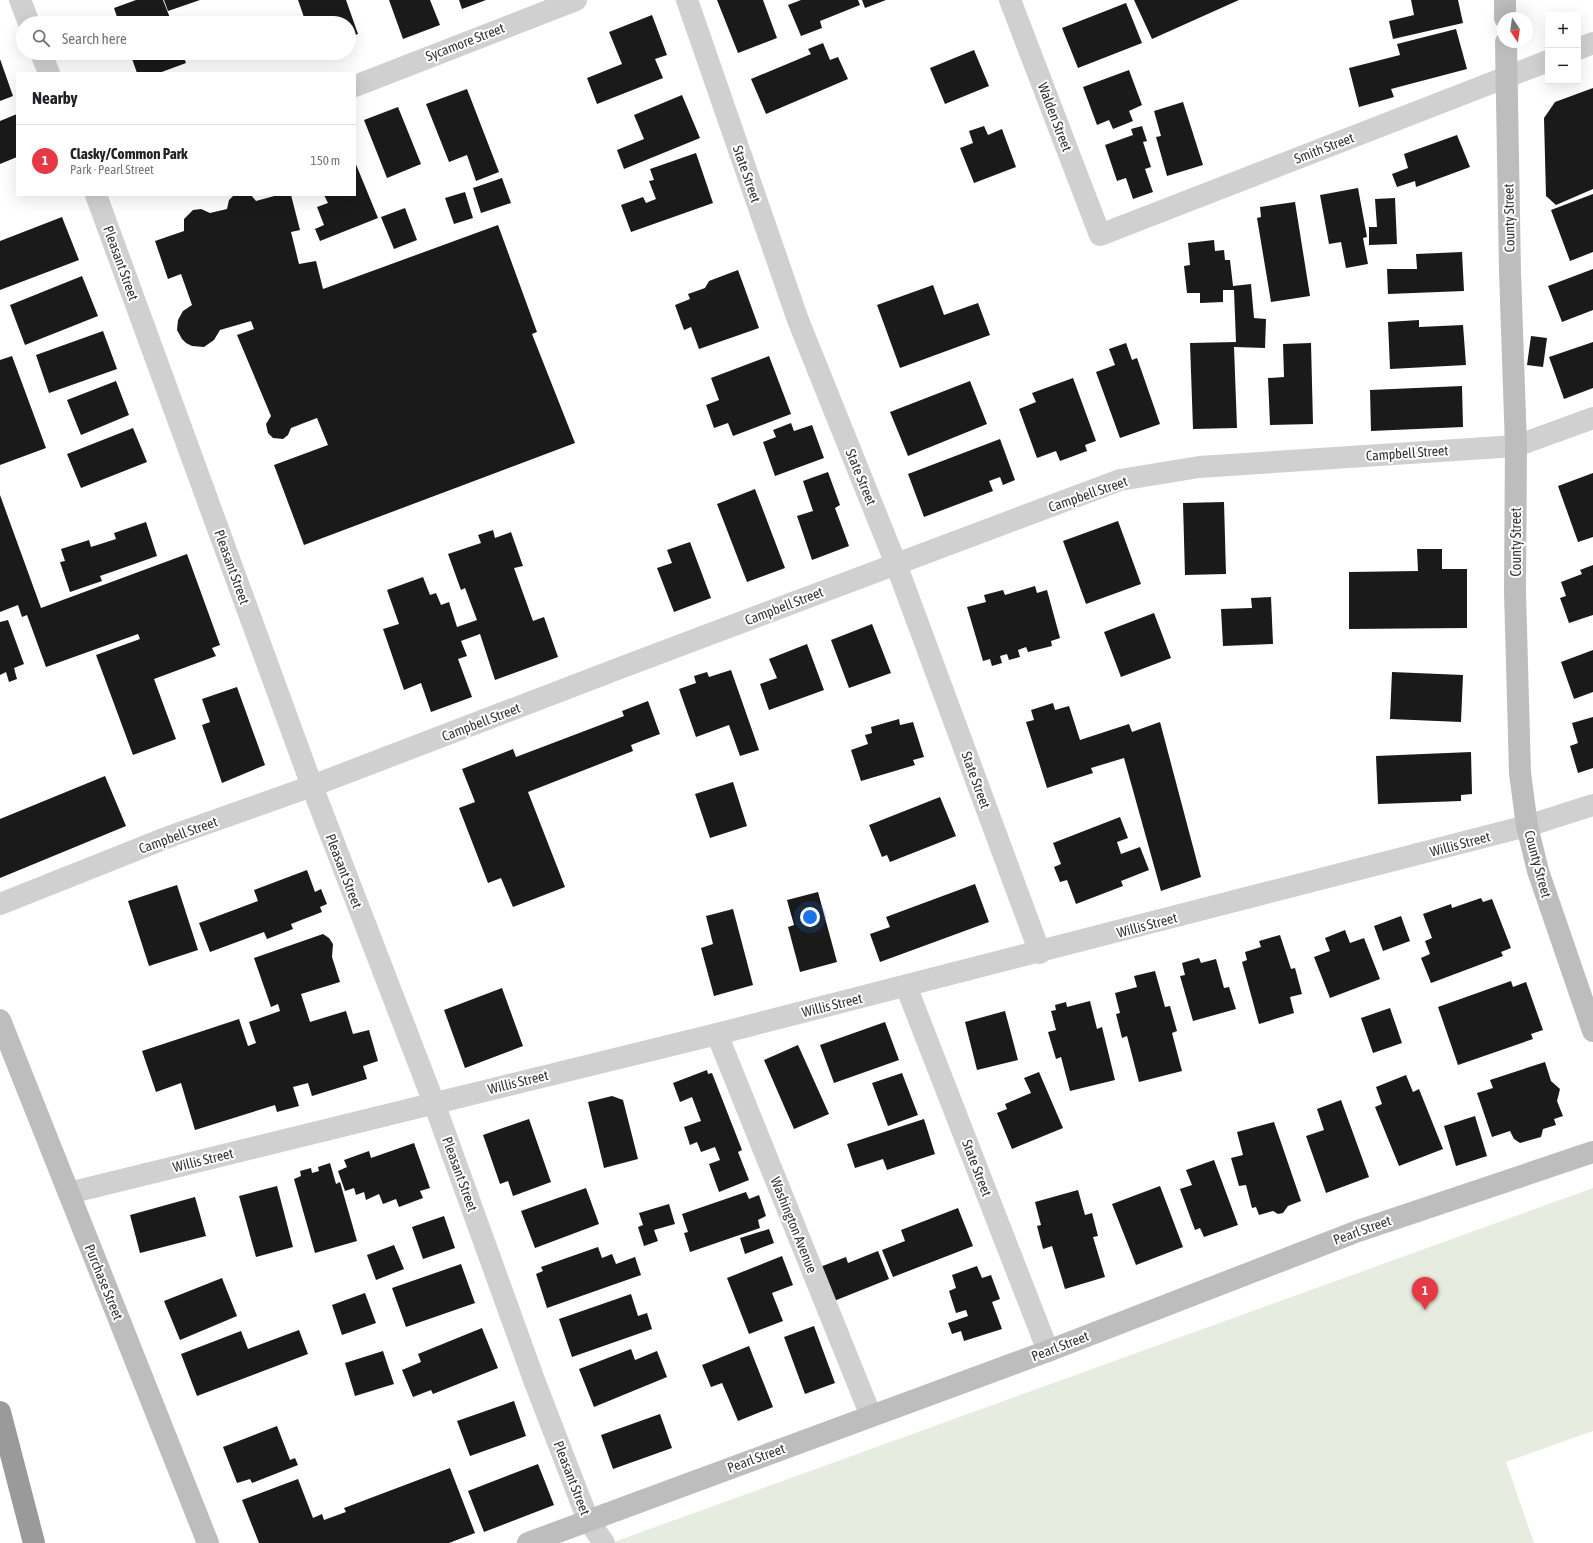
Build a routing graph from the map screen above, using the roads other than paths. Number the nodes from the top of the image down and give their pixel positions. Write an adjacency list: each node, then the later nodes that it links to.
1 (20, 0): 7 (street)
2 (576, 0): 15 (street, Sycamore Street)
3 (687, 0): 20 (street, State Street)
4 (1010, 0): 17 (street, Walden Street)
5 (1505, 0): 6 (main road)
6 (1505, 12)
7 (27, 16)
8 (1593, 43): 10 (street)
9 (1506, 48): 14 (main road, County Street)
10 (1580, 48)
11 (44, 60): 13 (street)
12 (1545, 62): 14 (street, Smith Street)
13 (49, 72)
14 (1506, 78): 17 (street, Smith Street); 19 (main road, County Street)
15 (356, 86)
16 (96, 196): 21 (street, Pleasant Street)
17 (1100, 235)
18 (1593, 418): 19 (street, Campbell Street)
19 (1516, 446): 20 (street, Campbell Street); 23 (main road, County Street)
20 (896, 564): 21 (street, Campbell Street); 25 (street, State Street)
21 (312, 786): 24 (street, Campbell Street); 30 (street, Pleasant Street)
22 (1593, 805): 23 (street, Willis Street)
23 (1527, 826): 25 (street, Willis Street); 28 (main road, County Street)
24 (0, 904)
25 (1040, 953): 26 (street, Willis Street)
26 (906, 986): 29 (street, Willis Street); 33 (street, State Street)
27 (0, 1020): 32 (main road, Purchase Street)
28 (1593, 1031)
29 (717, 1034): 30 (street, Willis Street); 35 (street, Washington Avenue)
30 (434, 1103): 32 (street, Willis Street); 36 (street, Pleasant Street)
31 (1593, 1152): 33 (main road, Pearl Street)
32 (69, 1193): 38 (main road, Purchase Street)
33 (1048, 1351): 35 (main road, Pearl Street)
34 (0, 1412): 37 (highway)
35 (871, 1416): 36 (main road, Pearl Street)
36 (588, 1520): 39 (main road, Pearl Street); 40 (street, Pleasant Street)
37 (34, 1543)
38 (208, 1543)
39 (528, 1543)
40 (604, 1543)

